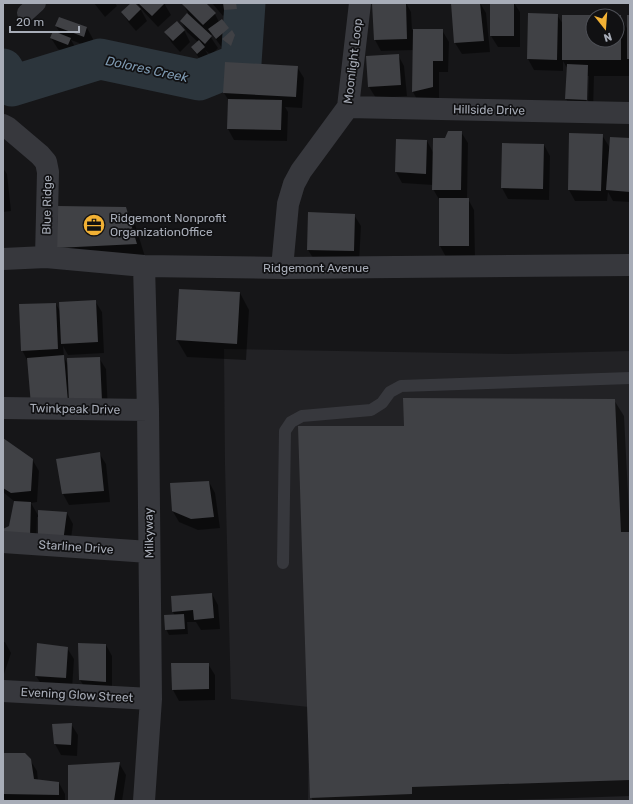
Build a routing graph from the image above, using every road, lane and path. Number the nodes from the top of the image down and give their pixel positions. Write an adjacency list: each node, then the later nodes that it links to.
1 (360, 3): 2 (street, Moonlight Loop)
2 (348, 107): 3 (street, Hillside Drive); 9 (street, Moonlight Loop)
3 (630, 113)
4 (3, 125): 5 (street, Blue Ridge)
5 (46, 257): 6 (street, Ridgemont Avenue); 8 (street, Ridgemont Avenue)
6 (3, 258)
7 (630, 265): 9 (street, Ridgemont Avenue)
8 (144, 266): 9 (street, Ridgemont Avenue); 12 (street, Milkyway)
9 (282, 268)
10 (630, 378): 15 (lane)
11 (3, 408): 12 (street, Twinkpeak Drive)
12 (148, 410): 14 (street, Milkyway)
13 (3, 542): 14 (street, Starline Drive)
14 (149, 552): 17 (street, Milkyway)
15 (282, 563)
16 (3, 690): 17 (street, Evening Glow Street)
17 (151, 699): 18 (street, Milkyway)
18 (144, 801)

